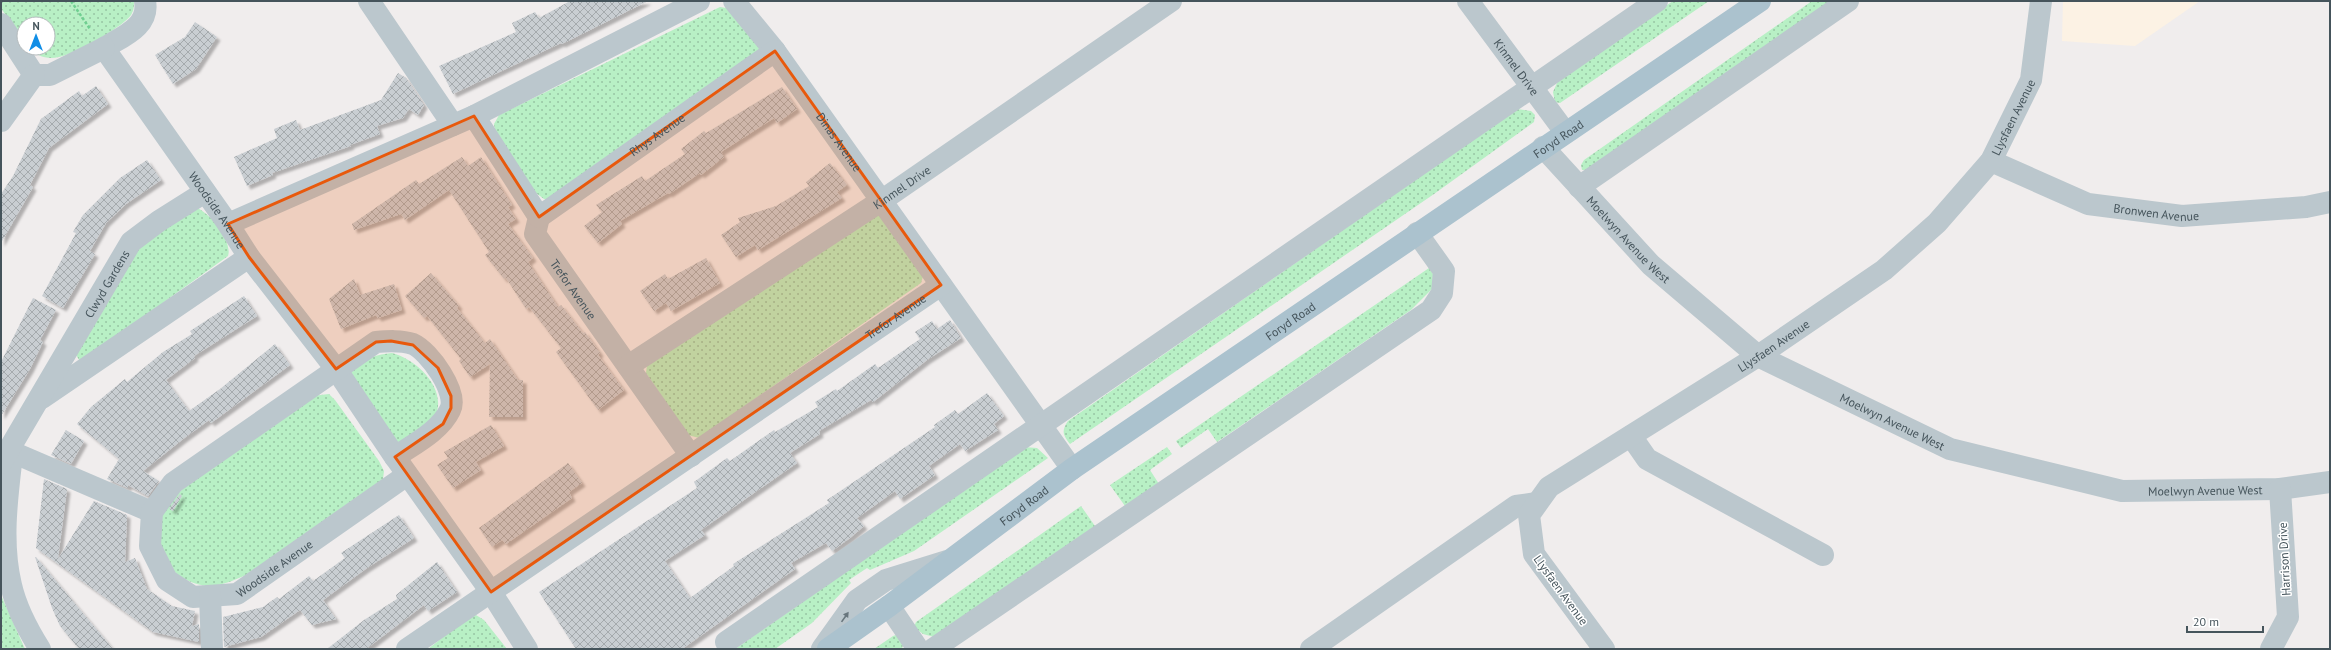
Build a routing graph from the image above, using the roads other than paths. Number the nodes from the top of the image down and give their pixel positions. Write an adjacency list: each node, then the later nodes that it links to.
1 (145, 1): 12 (street)
2 (369, 1): 18 (street)
3 (700, 1): 16 (street)
4 (734, 1): 13 (street, Dinas Avenue)
5 (1171, 1): 24 (street, Kinmel Drive)
6 (1468, 1): 15 (street, Kinmel Drive)
7 (1657, 1): 15 (street)
8 (1760, 1): 19 (main road, Foryd Road)
9 (1848, 1): 22 (street)
10 (2041, 1): 21 (street, Llysfaen Avenue)
11 (1, 24): 14 (street)
12 (104, 48): 14 (street); 23 (street, Woodside Avenue)
13 (775, 51): 24 (street, Dinas Avenue); 26 (street, Rhys Avenue)
14 (34, 75): 17 (street)
15 (1531, 88): 19 (street, Kinmel Drive); 35 (street)
16 (474, 116): 18 (street); 26 (street)
17 (1, 121)
18 (453, 125): 27 (street)
19 (1565, 132): 20 (main road, Foryd Road)
20 (1543, 147): 22 (street, Moelwyn Avenue West); 28 (main road, Foryd Road)
21 (1991, 161): 25 (street, Bronwen Avenue); 31 (street, Llysfaen Avenue)
22 (1579, 187): 31 (street, Moelwyn Avenue West)
23 (205, 192): 27 (street, Woodside Avenue); 34 (street, Clwyd Gardens)
24 (881, 201): 30 (street, Dinas Avenue); 32 (street, Kinmel Drive)
25 (2330, 202)
26 (538, 217): 32 (street, Trefor Avenue)
27 (228, 224): 29 (street, Woodside Avenue)
28 (1417, 233): 40 (main road, Foryd Road); 60 (street)
29 (249, 257): 33 (street, Woodside Avenue); 34 (street, Clwyd Gardens)
30 (941, 285): 35 (street, Dinas Avenue); 38 (street, Trefor Avenue)
31 (1758, 356): 36 (street, Llysfaen Avenue); 42 (street, Moelwyn Avenue West)
32 (628, 366): 38 (street, Trefor Avenue)
33 (336, 369): 39 (street, Woodside Avenue); 39 (street, Woodside Avenue); 44 (street, Woodside Avenue)
34 (37, 402): 37 (street, Clwyd Gardens)
35 (1041, 425): 40 (street, Dinas Avenue); 51 (street)
36 (1631, 436): 43 (street, Llysfaen Avenue); 45 (street)
37 (9, 452): 44 (street); 52 (street)
38 (691, 456): 47 (street, Trefor Avenue)
39 (401, 466): 47 (street, Woodside Avenue); 48 (street, Woodside Avenue)
40 (1072, 469): 46 (main road, Foryd Road)
41 (2330, 482): 42 (street, Moelwyn Avenue West)
42 (2280, 490): 63 (street, Harrison Drive)
43 (1538, 503): 61 (street); 62 (street, Llysfaen Avenue)
44 (152, 512): 48 (street, Woodside Avenue)
45 (1823, 554)
46 (950, 560): 49 (main road, Foryd Road); 56 (street, one-way to 46)
47 (491, 592): 54 (street); 55 (street, Woodside Avenue)
48 (210, 596): 53 (street)
49 (889, 606): 50 (main road, Foryd Road); 59 (street)
50 (858, 628): 57 (main road, Foryd Road); 58 (street)
51 (726, 642)
52 (40, 649)
53 (212, 649)
54 (406, 649)
55 (527, 649)
56 (822, 649)
57 (828, 649)
58 (840, 649)
59 (918, 649)
60 (933, 649)
61 (1311, 649)
62 (1604, 649)
63 (2271, 649)

